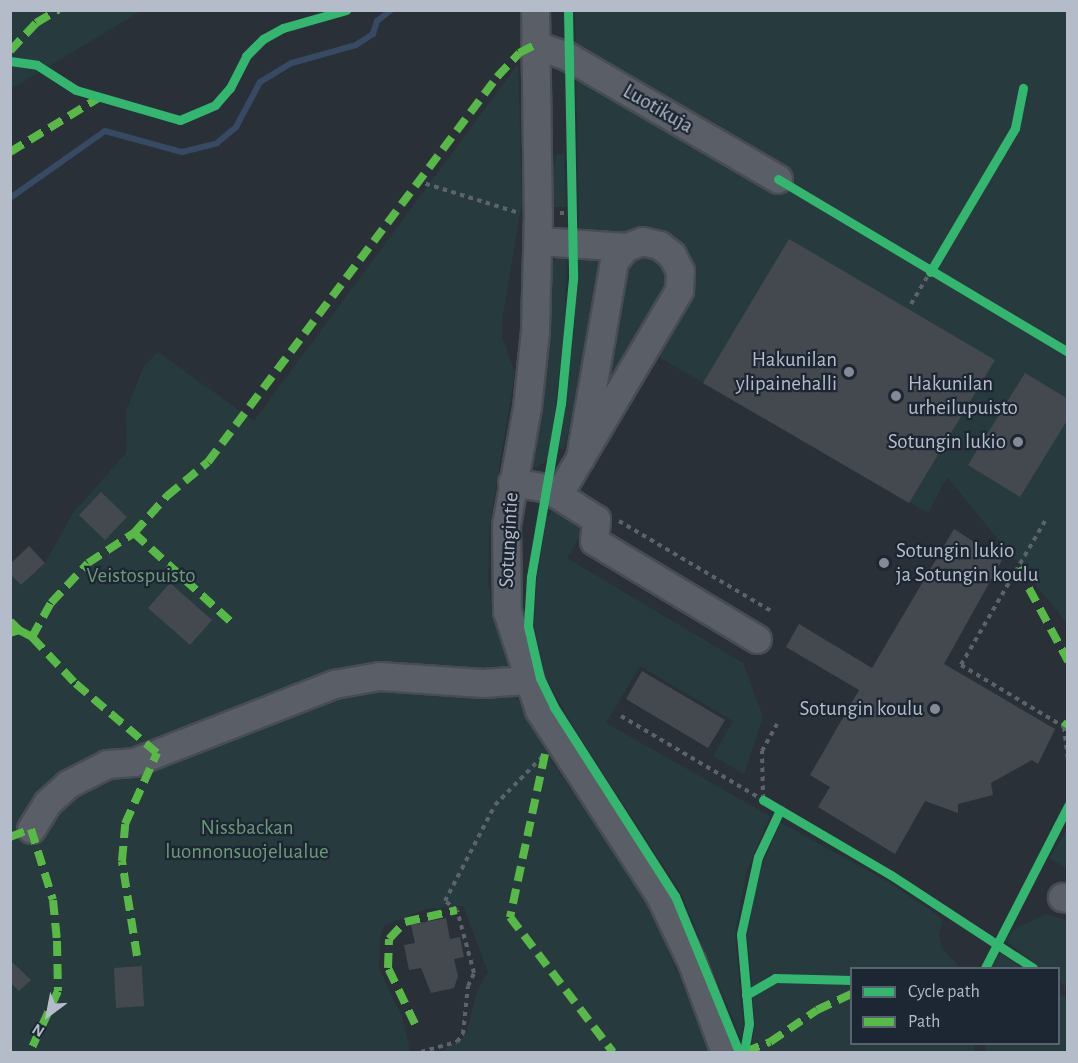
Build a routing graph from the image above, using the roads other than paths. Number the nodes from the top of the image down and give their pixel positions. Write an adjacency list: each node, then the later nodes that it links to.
1 (536, 10): 2 (street, Sotungintie)
2 (536, 45): 3 (street, Luotikuja); 4 (street, Sotungintie)
3 (778, 179)
4 (538, 241): 5 (street); 7 (street, Sotungintie)
5 (626, 248): 6 (street); 6 (street)
6 (580, 458): 8 (street)
7 (512, 482): 8 (street); 10 (street, Sotungintie)
8 (558, 495): 9 (street)
9 (757, 639)
10 (526, 680): 11 (street); 12 (street, Sotungintie)
11 (31, 829)
12 (725, 1053)

